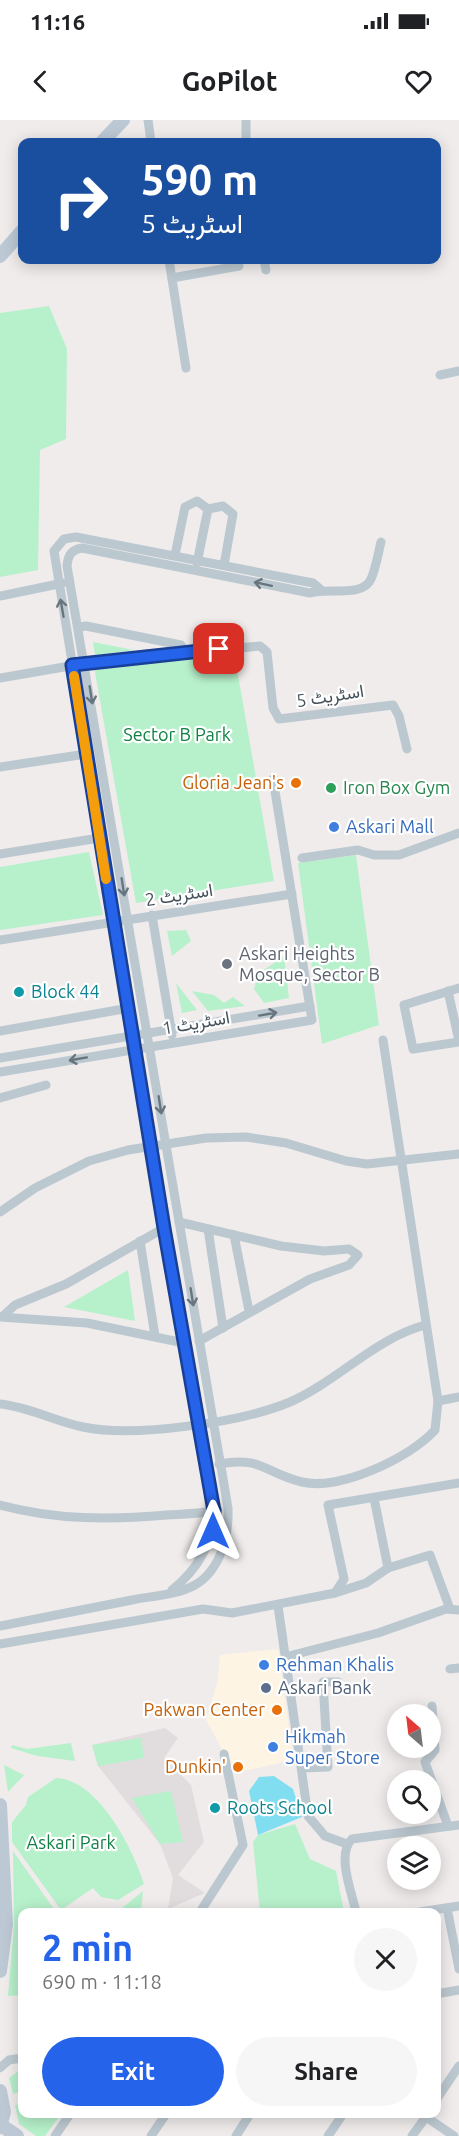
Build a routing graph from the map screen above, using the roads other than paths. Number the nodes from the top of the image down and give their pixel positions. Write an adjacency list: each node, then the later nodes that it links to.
1 (123, 120): 4 (street)
2 (148, 120): 5 (street)
3 (246, 120): 6 (street)
4 (106, 138)
5 (150, 138)
6 (246, 138)
7 (18, 236): 8 (street)
8 (0, 256)
9 (170, 264): 13 (street)
10 (265, 264): 12 (street)
11 (239, 266): 13 (street)
12 (266, 270)
13 (172, 278): 14 (street)
14 (186, 368)
15 (459, 371): 16 (street)
16 (440, 375)
17 (208, 509): 21 (street); 22 (street); 23 (street)
18 (60, 542): 20 (street); 21 (street); 26 (street)
19 (381, 542): 27 (street)
20 (70, 553): 24 (street); 25 (street)
21 (175, 555): 22 (street)
22 (198, 560): 23 (street); 24 (street)
23 (224, 565): 27 (street)
24 (196, 570): 27 (street, one-way to 24)
25 (71, 583): 26 (street); 29 (street)
26 (58, 584): 28 (street); 32 (street, one-way to 26)
27 (320, 589)
28 (0, 596)
29 (80, 627): 30 (street); 31 (street)
30 (185, 651): 31 (street, اسٹریٹ 5); 34 (street, اسٹریٹ 5)
31 (85, 663): 32 (street, اسٹریٹ 5); 44 (street, one-way to 44)
32 (72, 665): 33 (street, اسٹریٹ 5); 35 (street)
33 (0, 678)
34 (407, 749)
35 (86, 754): 36 (street); 39 (street)
36 (0, 767)
37 (273, 779): 42 (street, اسٹریٹ 1)
38 (459, 833): 41 (street)
39 (99, 838): 40 (street); 45 (street)
40 (0, 854)
41 (302, 858)
42 (292, 894): 43 (street, اسٹریٹ 2); 50 (street, اسٹریٹ 1)
43 (152, 915): 44 (street, اسٹریٹ 2); 53 (street)
44 (129, 921): 45 (street, اسٹریٹ 2); 54 (street)
45 (114, 924): 46 (street, اسٹریٹ 2); 51 (street)
46 (0, 940)
47 (459, 988): 48 (street)
48 (448, 991): 49 (street); 57 (street)
49 (455, 1003): 57 (street)
50 (310, 1006): 53 (street, اسٹریٹ 1, one-way to 50); 58 (street, اسٹریٹ 1)
51 (129, 1008): 52 (street); 55 (street)
52 (0, 1031)
53 (171, 1031): 54 (street, اسٹریٹ 1); 58 (street)
54 (148, 1035): 55 (street, اسٹریٹ 1); 59 (street)
55 (134, 1038): 60 (street); 61 (street, اسٹریٹ 1)
56 (383, 1040): 68 (street)
57 (459, 1041)
58 (173, 1044): 59 (street, اسٹریٹ 1)
59 (150, 1047): 60 (street, اسٹریٹ 1); 65 (street, one-way to 65)
60 (136, 1049): 62 (street, اسٹریٹ 1, one-way to 62); 66 (street)
61 (0, 1058)
62 (0, 1072)
63 (46, 1085): 64 (street)
64 (0, 1098)
65 (166, 1144): 66 (street); 68 (street); 70 (street)
66 (152, 1145): 69 (street); 71 (street)
67 (459, 1154): 68 (street)
68 (401, 1162): 77 (street)
69 (0, 1212)
70 (179, 1222): 72 (street); 80 (street, one-way to 80)
71 (164, 1228): 74 (street); 81 (street)
72 (208, 1229): 73 (street); 78 (street)
73 (234, 1235): 75 (street); 75 (street)
74 (140, 1241): 76 (street); 79 (street)
75 (249, 1311): 78 (street)
76 (1, 1316): 79 (street)
77 (425, 1325): 83 (street); 85 (street)
78 (223, 1328): 80 (street)
79 (155, 1336): 81 (street)
80 (199, 1341): 85 (street)
81 (184, 1343): 86 (street)
82 (459, 1397): 83 (street)
83 (438, 1401): 87 (street)
84 (0, 1404): 86 (street)
85 (212, 1421): 86 (street); 87 (street)
86 (198, 1423): 92 (street)
87 (219, 1464): 91 (street)
88 (459, 1484): 89 (street)
89 (374, 1498): 93 (street); 95 (street)
90 (0, 1505): 92 (street)
91 (228, 1508): 92 (street); 94 (street)
92 (214, 1511): 94 (street)
93 (388, 1568): 95 (street); 97 (street)
94 (171, 1591): 98 (street)
95 (335, 1593): 96 (street)
96 (278, 1606): 99 (street); 100 (street)
97 (455, 1610): 100 (street)
98 (0, 1626)
99 (0, 1644)
100 (285, 1657): 104 (street)
101 (338, 1682): 104 (street)
102 (224, 1754): 110 (street)
103 (428, 1758): 107 (street)
104 (302, 1768): 108 (street)
105 (0, 1805): 115 (street)
106 (459, 1825): 107 (street)
107 (448, 1826): 108 (street)
108 (347, 1844): 111 (street)
109 (459, 1906): 112 (street)
110 (202, 1908)
111 (355, 1908)
112 (447, 1908): 113 (street); 114 (street)
113 (441, 1909)
114 (459, 1970)
115 (0, 1971)
116 (459, 1990): 117 (street)
117 (441, 1993)
118 (18, 2059): 120 (street)
119 (459, 2066): 122 (street)
120 (0, 2068)
121 (0, 2091): 129 (street)
122 (441, 2093)
123 (67, 2118): 131 (street)
124 (163, 2118): 132 (street)
125 (247, 2118): 133 (street)
126 (340, 2118): 134 (street)
127 (425, 2118): 135 (street)
128 (431, 2118): 136 (street)
129 (1, 2126): 130 (street)
130 (17, 2136)
131 (55, 2136)
132 (151, 2136)
133 (236, 2136)
134 (328, 2136)
135 (412, 2136)
136 (454, 2136)

